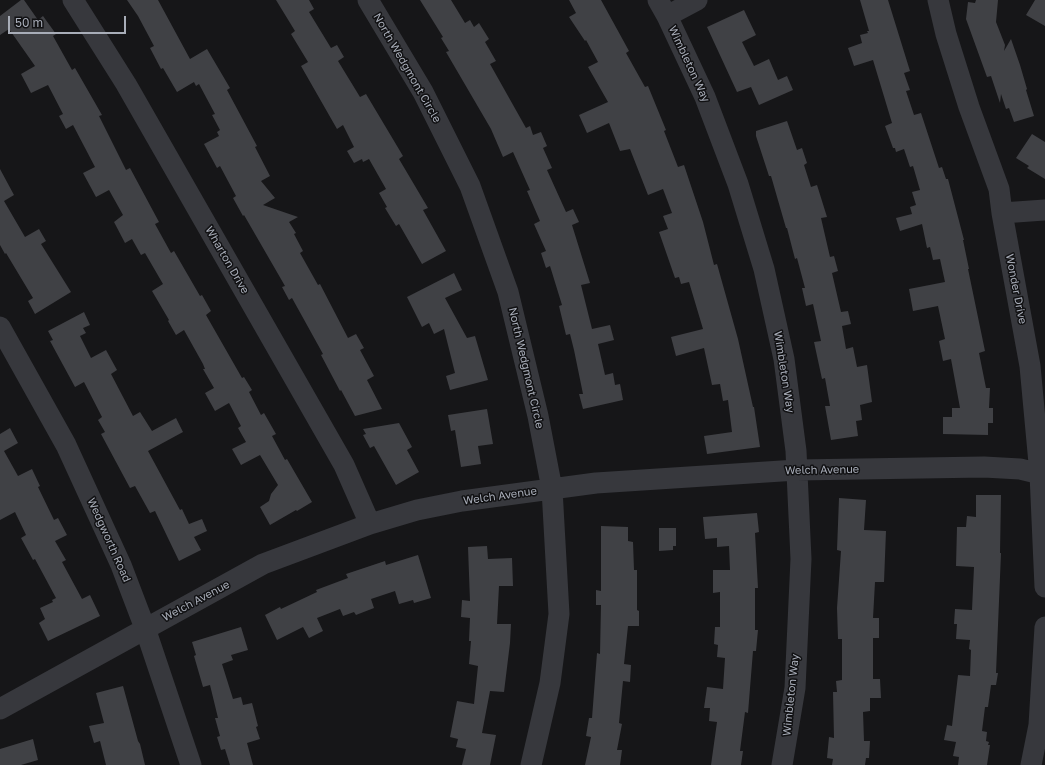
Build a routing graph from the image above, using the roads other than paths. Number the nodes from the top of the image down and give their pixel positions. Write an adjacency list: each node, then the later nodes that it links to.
1 (74, 0): 12 (street, Wharton Drive)
2 (368, 0): 11 (street, North Wedgmont Circle)
3 (697, 0): 5 (street)
4 (938, 0): 7 (street, Wonder Drive)
5 (662, 8): 9 (street, Wimbleton Way)
6 (1045, 210): 7 (street)
7 (1002, 213): 10 (street, Wonder Drive)
8 (0, 327): 15 (street, Wedgworth Road)
9 (797, 470): 10 (street, Welch Avenue); 11 (street, Welch Avenue); 20 (street, Wimbleton Way)
10 (1043, 474): 13 (street, Wonder Drive)
11 (552, 489): 12 (street, Welch Avenue); 19 (street, North Wedgmont Circle)
12 (370, 524): 15 (street, Welch Avenue)
13 (1045, 587)
14 (1045, 627): 16 (street)
15 (145, 628): 17 (street, Welch Avenue); 18 (street, Wedgworth Road)
16 (1043, 693): 21 (street)
17 (0, 709)
18 (191, 765)
19 (531, 765)
20 (782, 765)
21 (1031, 765)

